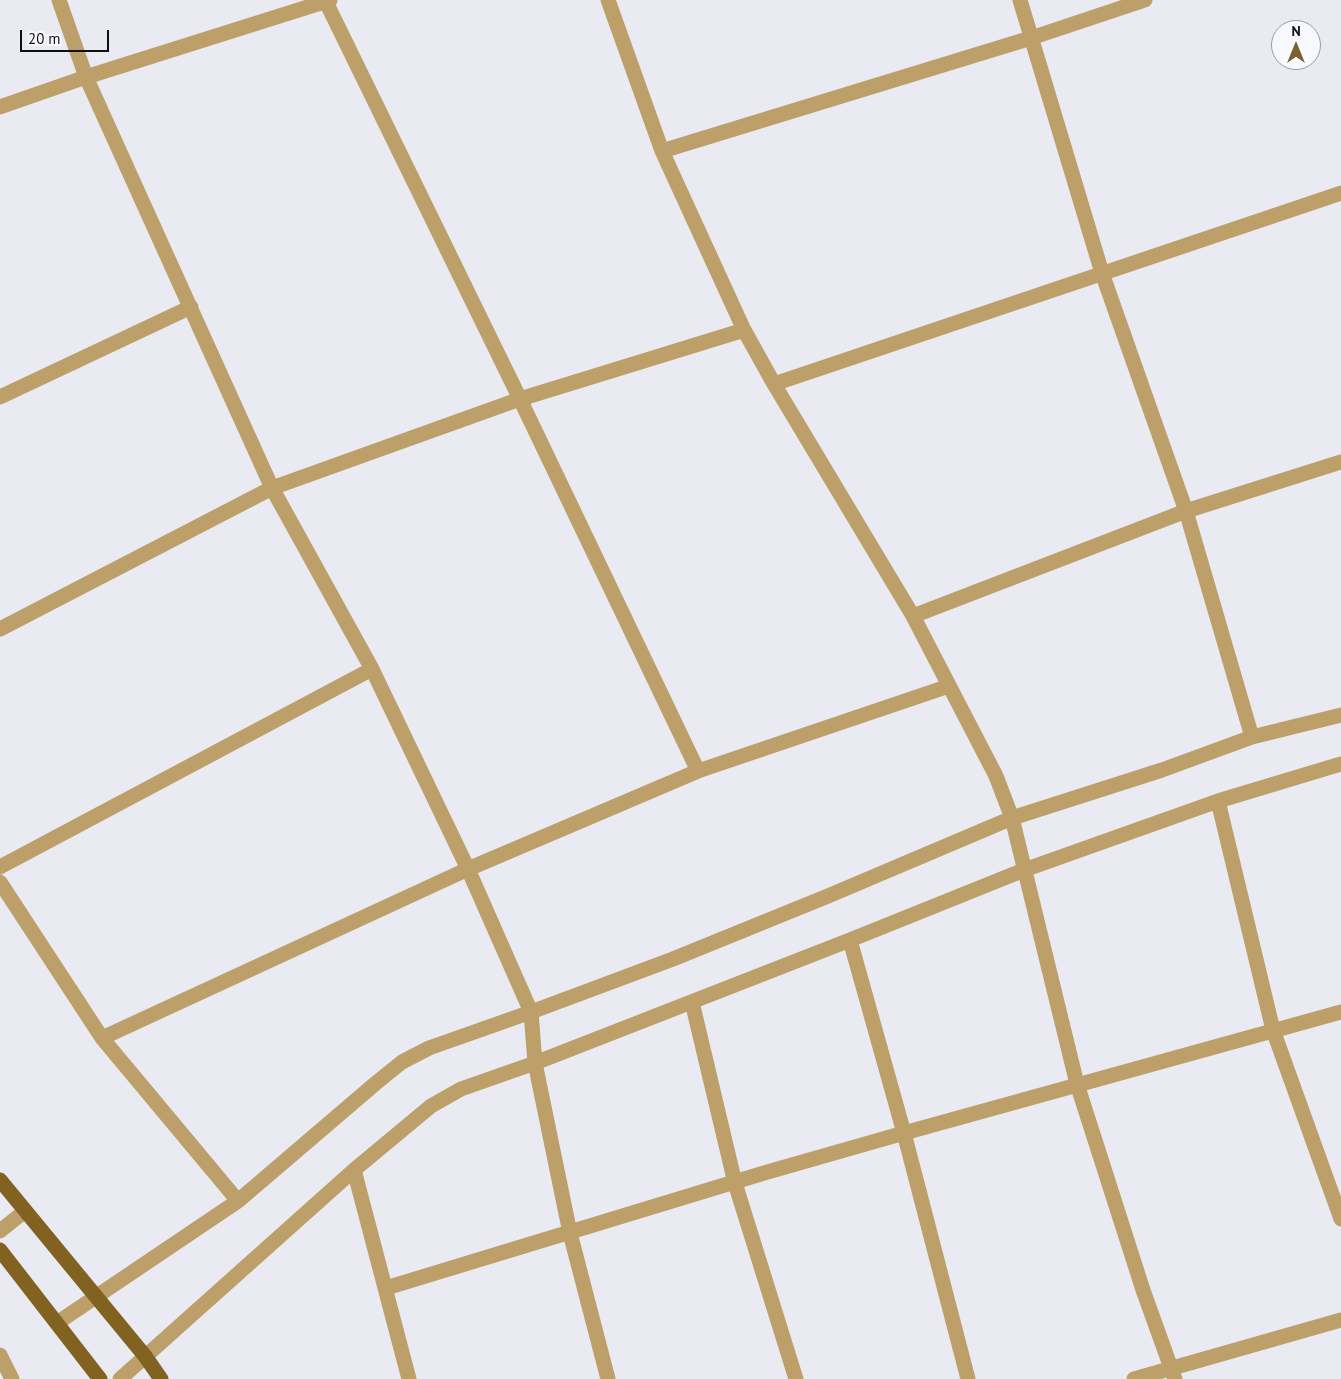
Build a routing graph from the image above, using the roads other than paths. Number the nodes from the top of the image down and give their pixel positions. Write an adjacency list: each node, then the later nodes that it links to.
1 (59, 0): 7 (street)
2 (608, 0): 9 (street)
3 (1020, 0): 6 (street)
4 (1144, 0): 6 (street)
5 (328, 1): 7 (street); 16 (street)
6 (1031, 38): 9 (street); 11 (street)
7 (86, 77): 8 (street); 12 (street)
8 (0, 107)
9 (662, 151): 13 (street)
10 (1341, 193): 11 (street)
11 (1102, 273): 14 (street); 19 (street)
12 (191, 307): 15 (street); 18 (street)
13 (744, 330): 14 (street); 16 (street)
14 (774, 384): 20 (street)
15 (0, 397)
16 (520, 399): 18 (street); 27 (street)
17 (1341, 462): 19 (street)
18 (272, 488): 21 (street); 22 (street)
19 (1186, 511): 20 (street); 25 (street)
20 (913, 616): 23 (street)
21 (0, 628)
22 (372, 669): 30 (street); 31 (street)
23 (949, 686): 27 (street); 29 (street)
24 (1341, 715): 25 (street)
25 (1252, 737): 29 (street)
26 (1341, 764): 28 (street)
27 (698, 771): 31 (street)
28 (1218, 801): 32 (street); 38 (street)
29 (1012, 818): 32 (street); 36 (street)
30 (0, 866)
31 (468, 869): 36 (street); 39 (street)
32 (1024, 870): 34 (street); 41 (street)
33 (0, 882): 39 (street)
34 (850, 940): 35 (street); 42 (street)
35 (692, 1002): 40 (street); 45 (street)
36 (531, 1012): 40 (street); 46 (street)
37 (1341, 1012): 38 (street)
38 (1272, 1030): 41 (street); 48 (street)
39 (102, 1038): 46 (street)
40 (535, 1063): 43 (street); 50 (street)
41 (1077, 1084): 42 (street); 58 (street)
42 (904, 1133): 45 (street); 66 (street)
43 (354, 1170): 52 (street); 57 (street)
44 (0, 1180): 47 (main road)
45 (735, 1183): 50 (street); 65 (street)
46 (238, 1201): 53 (street)
47 (25, 1211): 49 (street); 53 (main road)
48 (1341, 1219)
49 (0, 1231)
50 (570, 1233): 52 (street); 64 (street)
51 (0, 1250): 55 (main road)
52 (386, 1288): 63 (street)
53 (95, 1297): 55 (street); 57 (main road)
54 (1341, 1320): 58 (street)
55 (57, 1323): 60 (main road)
56 (0, 1355): 59 (street)
57 (145, 1356): 61 (street); 62 (main road)
58 (1173, 1374): 67 (street)
59 (12, 1379)
60 (100, 1379)
61 (120, 1379)
62 (161, 1379)
63 (409, 1379)
64 (608, 1379)
65 (796, 1379)
66 (968, 1379)
67 (1134, 1379)

